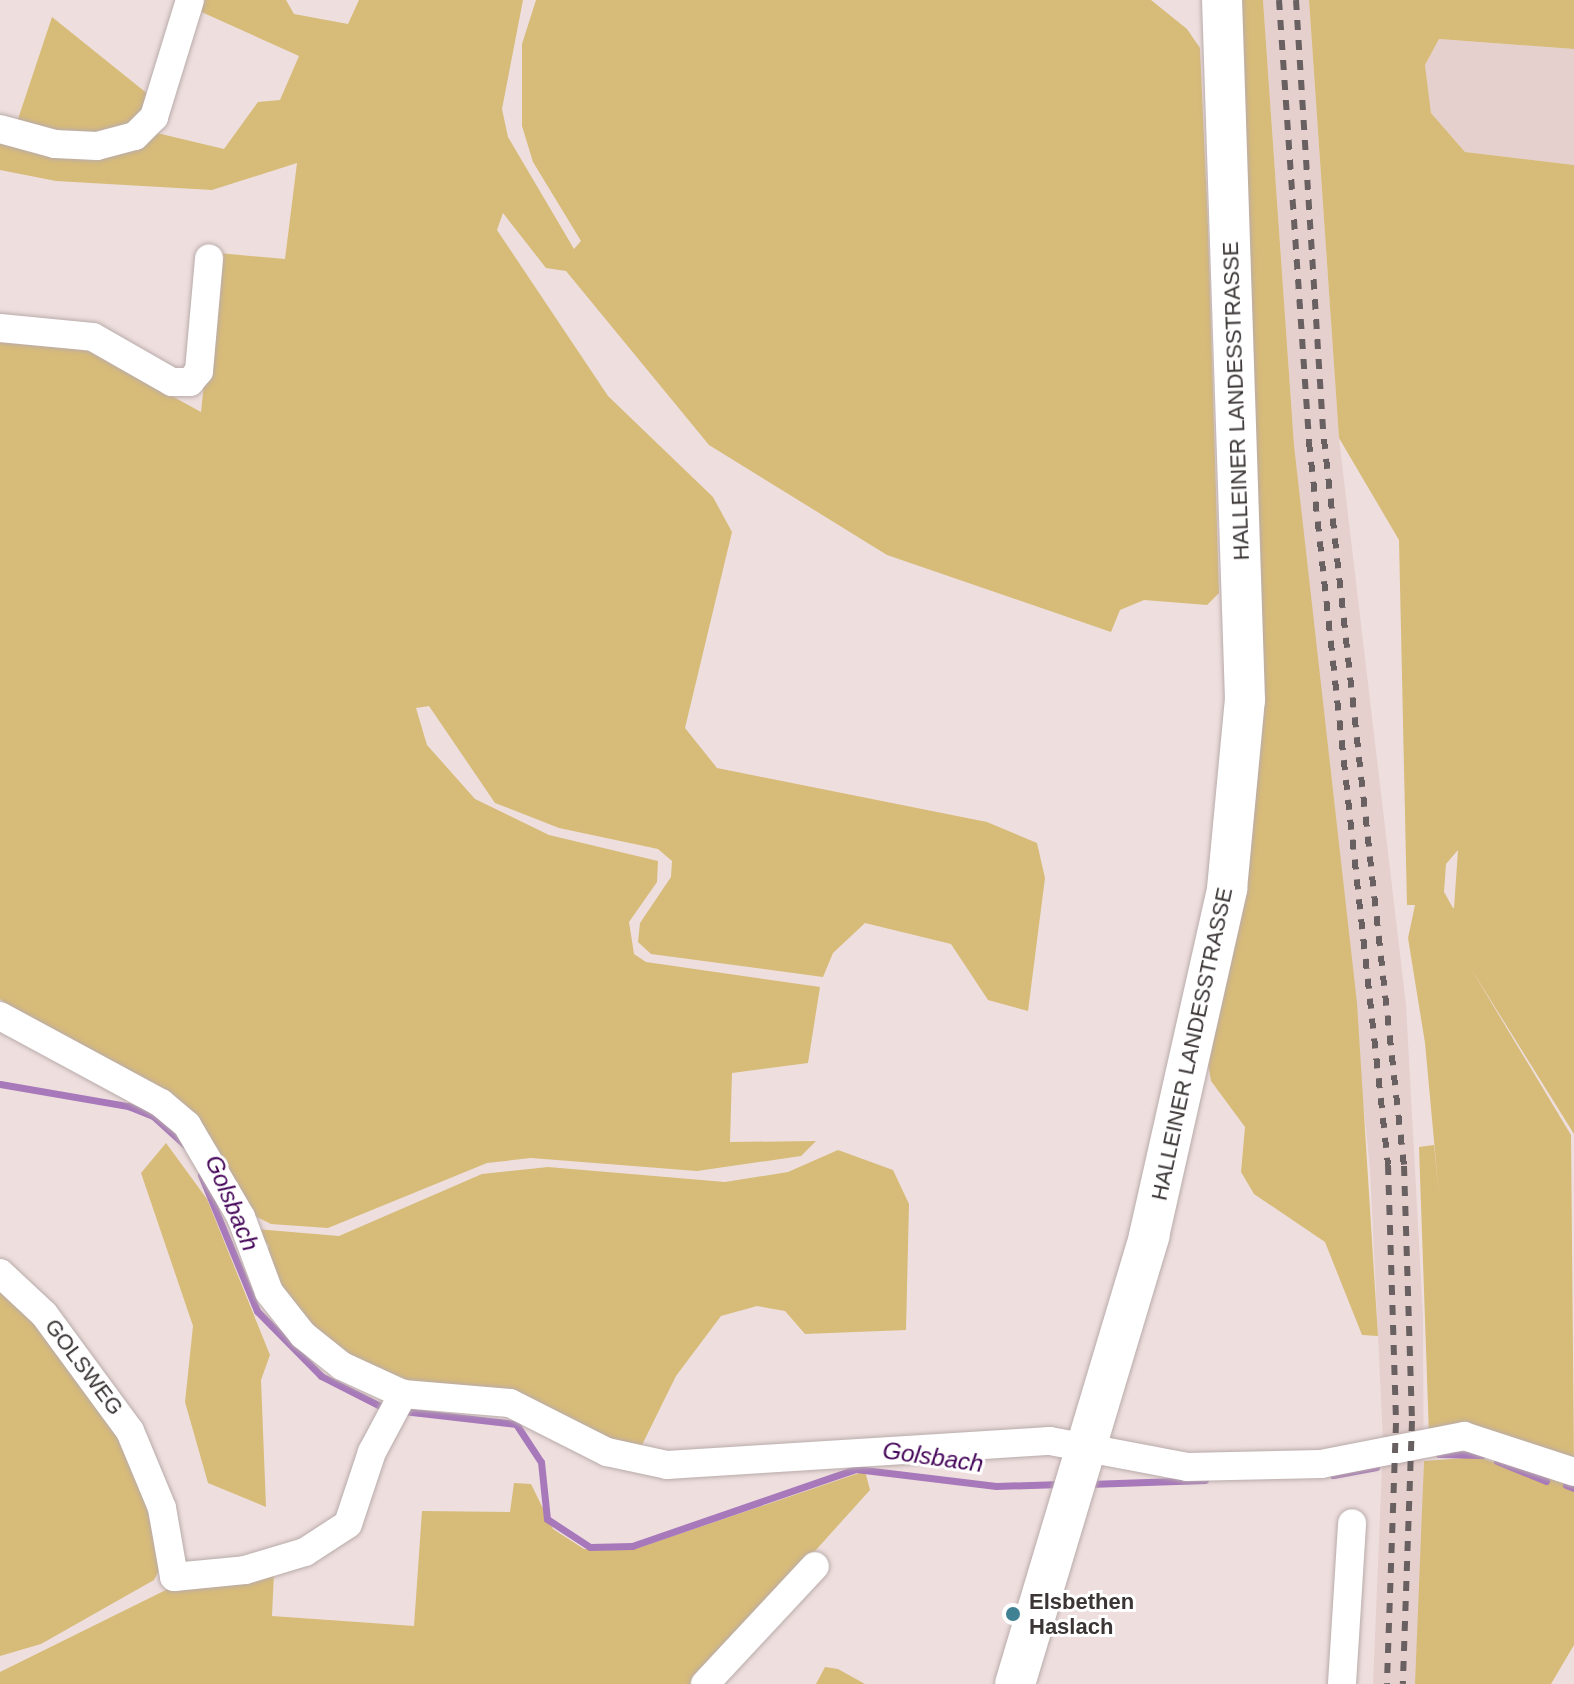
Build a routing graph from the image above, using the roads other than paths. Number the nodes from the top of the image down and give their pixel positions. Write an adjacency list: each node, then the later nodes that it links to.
1 (190, 0): 3 (street)
2 (1222, 0): 9 (main road, HALLEINER LANDESSTRASSE)
3 (0, 129)
4 (209, 258): 5 (street)
5 (0, 328)
6 (0, 1016): 8 (street)
7 (0, 1273): 8 (street, GOLSWEG)
8 (403, 1394): 9 (street)
9 (1084, 1472): 10 (street); 14 (main road, HALLEINER LANDESSTRASSE)
10 (1574, 1472)
11 (1352, 1523): 15 (street)
12 (815, 1566): 13 (street)
13 (705, 1684)
14 (1015, 1684)
15 (1342, 1684)

